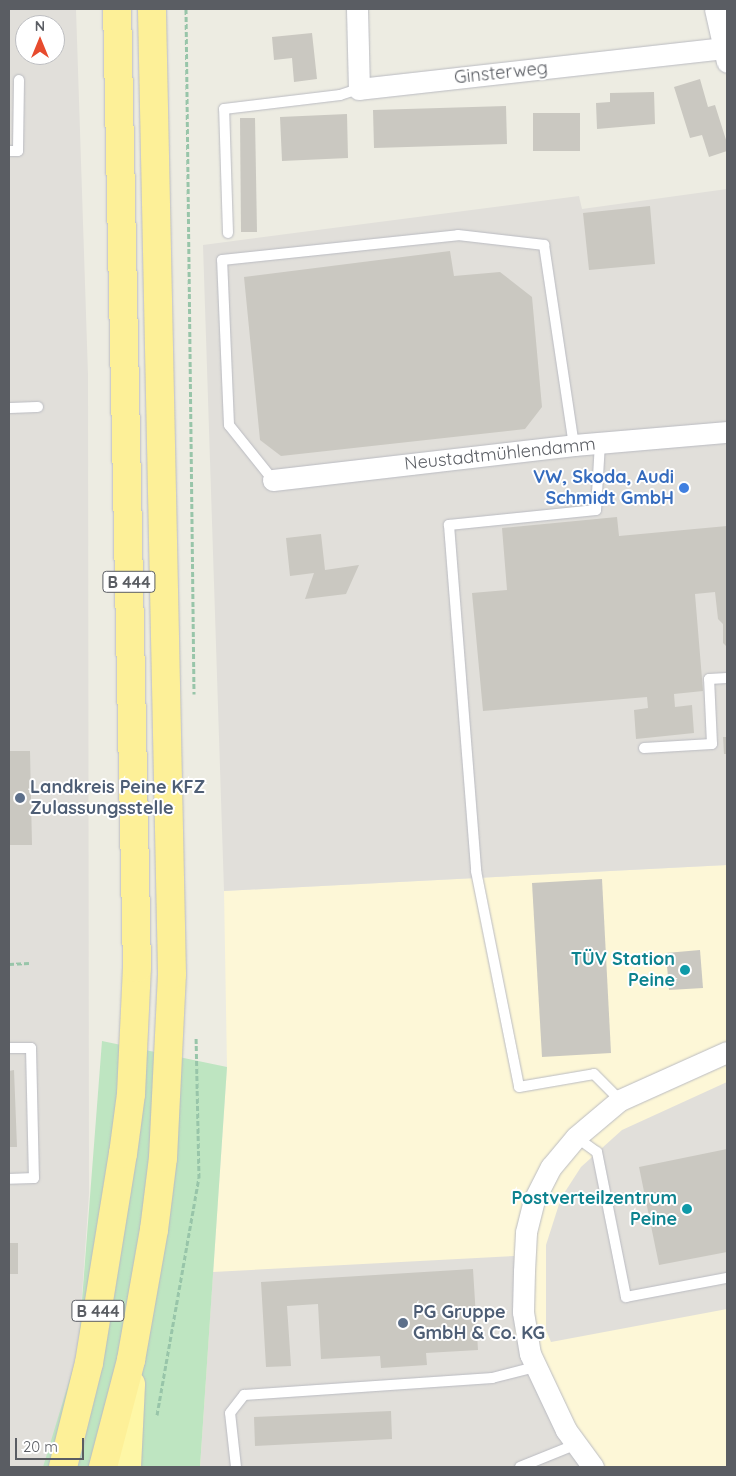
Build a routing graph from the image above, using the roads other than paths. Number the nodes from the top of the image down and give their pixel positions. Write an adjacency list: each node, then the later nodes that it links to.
1 (117, 9): 27 (highway, B 444)
2 (152, 9): 24 (highway, B 444)
3 (357, 9): 7 (street)
4 (715, 9): 5 (street)
5 (726, 53): 7 (street, Ginsterweg)
6 (19, 80): 8 (lane)
7 (359, 89): 9 (lane)
8 (9, 152)
9 (228, 233)
10 (38, 407): 11 (lane)
11 (9, 408)
12 (727, 432): 13 (street, Neustadtmühlendamm)
13 (600, 443): 14 (street, Neustadtmühlendamm); 20 (lane)
14 (574, 445): 15 (street, Neustadtmühlendamm); 15 (lane)
15 (273, 480)
16 (727, 678): 17 (lane)
17 (644, 748)
18 (9, 1048): 22 (lane)
19 (727, 1052): 20 (street)
20 (620, 1100): 21 (street)
21 (576, 1137): 23 (lane); 25 (street)
22 (9, 1179)
23 (727, 1278)
24 (131, 1360): 28 (highway, B 444); 29 (main road)
25 (535, 1367): 26 (street); 30 (lane)
26 (577, 1444): 31 (lane); 32 (street)
27 (63, 1467)
28 (103, 1467)
29 (128, 1467)
30 (236, 1467)
31 (520, 1467)
32 (593, 1467)

